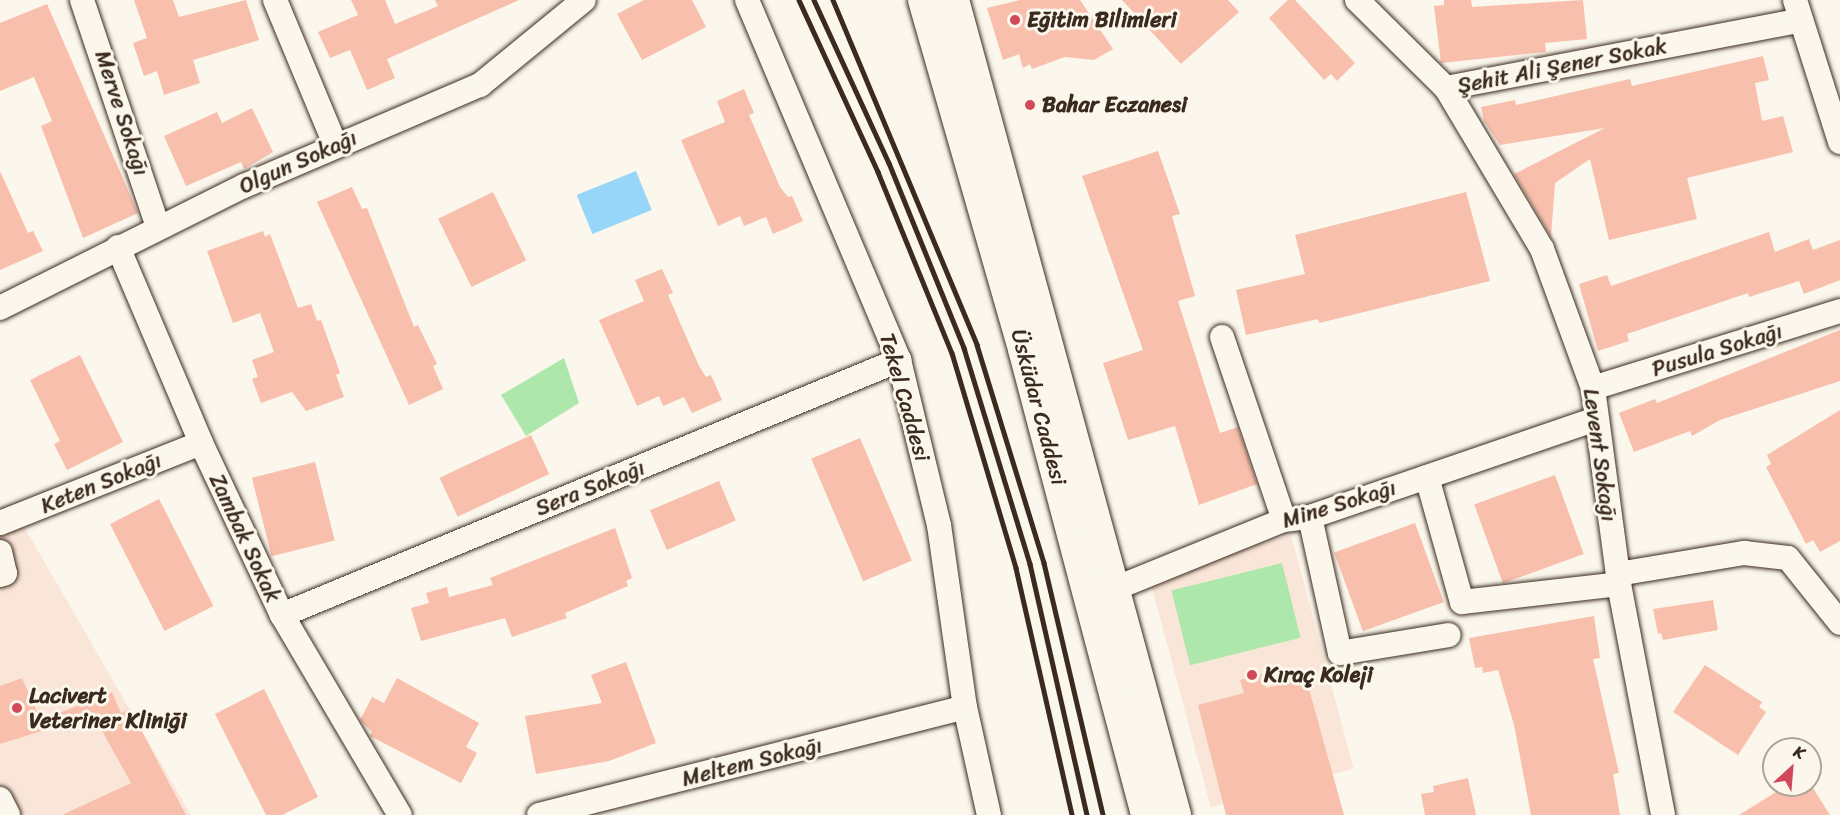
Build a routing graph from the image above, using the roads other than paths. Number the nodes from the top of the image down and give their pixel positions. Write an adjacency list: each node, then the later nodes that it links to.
1 (82, 0): 12 (street, Merve Sokağı)
2 (275, 0): 11 (street)
3 (584, 0): 11 (street, Olgun Sokağı)
4 (747, 0): 17 (street, Tekel Caddesi)
5 (924, 0): 28 (main road, Üsküdar Caddesi)
6 (953, 0): 28 (main road, Üsküdar Caddesi)
7 (1357, 0): 9 (street, Şehit Ali Şener Sokak)
8 (1798, 10): 9 (street, Şehit Ali Şener Sokak); 10 (street)
9 (1446, 88): 18 (street, Levent Sokağı)
10 (1840, 142)
11 (335, 144): 12 (street, Olgun Sokağı)
12 (158, 227): 13 (street, Olgun Sokağı)
13 (118, 247): 14 (street, Olgun Sokağı); 20 (street, Zambak Sokak)
14 (0, 308)
15 (1840, 311): 18 (street, Pusula Sokağı)
16 (1222, 337): 23 (street)
17 (899, 360): 30 (street, Sera Sokağı); 33 (street, Tekel Caddesi)
18 (1593, 388): 19 (street, Levent Sokağı)
19 (1594, 420): 21 (street, Mine Sokağı); 27 (street, Levent Sokağı)
20 (201, 443): 24 (street, Keten Sokağı); 30 (street, Zambak Sokak)
21 (1427, 477): 22 (street, Mine Sokağı); 27 (street)
22 (1310, 516): 23 (street, Mine Sokağı); 32 (street)
23 (1284, 520): 28 (street, Mine Sokağı)
24 (0, 523)
25 (0, 552): 26 (street)
26 (0, 574)
27 (1619, 579): 29 (street); 41 (street, Levent Sokağı)
28 (1101, 594): 39 (main road, Üsküdar Caddesi); 40 (main road, Üsküdar Caddesi)
29 (1832, 597): 31 (street)
30 (282, 615): 36 (street, Zambak Sokak)
31 (1840, 623)
32 (1449, 635)
33 (965, 707): 37 (street, Meltem Sokağı); 38 (street, Tekel Caddesi)
34 (0, 799): 35 (street)
35 (8, 815)
36 (400, 815)
37 (539, 815)
38 (989, 815)
39 (1147, 815)
40 (1176, 815)
41 (1663, 815)

